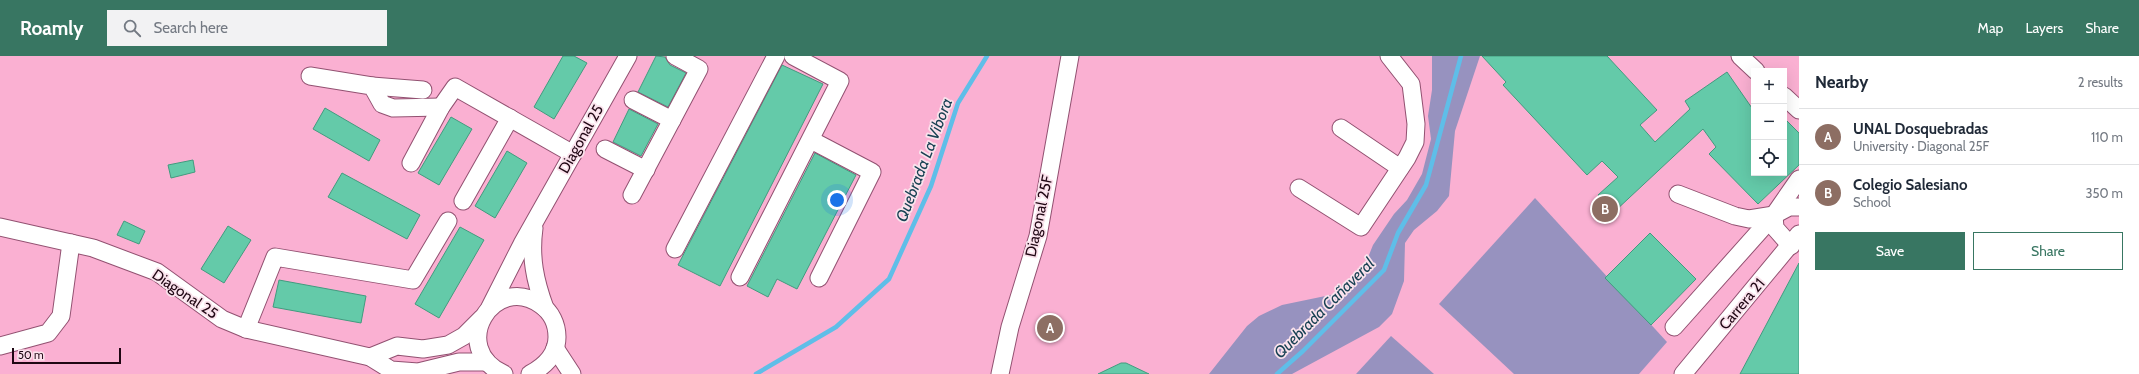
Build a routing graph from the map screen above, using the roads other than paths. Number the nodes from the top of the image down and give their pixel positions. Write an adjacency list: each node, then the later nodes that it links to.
1 (628, 56): 21 (street, Diagonal 25)
2 (675, 56): 17 (street)
3 (776, 56): 37 (street)
4 (793, 56): 19 (street)
5 (1070, 56): 53 (street, Diagonal 25F)
6 (1390, 56): 23 (street)
7 (1740, 56): 8 (street)
8 (1753, 68)
9 (310, 76): 10 (street)
10 (372, 86): 11 (street); 14 (street)
11 (423, 90)
12 (1787, 99): 15 (street)
13 (633, 100): 17 (street)
14 (441, 107): 16 (street); 22 (street)
15 (1799, 110)
16 (510, 118): 21 (street); 29 (street)
17 (672, 120): 24 (street)
18 (1341, 128): 23 (street)
19 (811, 140): 38 (street); 39 (street)
20 (605, 149): 24 (street)
21 (573, 154): 33 (street, Diagonal 25)
22 (411, 163)
23 (1400, 168): 26 (street)
24 (646, 170): 28 (street)
25 (1799, 179): 31 (street)
26 (1298, 188)
27 (1678, 194): 31 (street)
28 (632, 196)
29 (463, 200)
30 (1799, 207): 31 (street)
31 (1774, 214): 35 (street); 42 (street)
32 (448, 221): 43 (street)
33 (534, 222): 40 (street, Diagonal 25); 41 (street, Diagonal 25)
34 (0, 226): 36 (street, Diagonal 25)
35 (1795, 240): 54 (street, Carrera 21)
36 (71, 243): 43 (street, Diagonal 25); 45 (street)
37 (675, 249)
38 (740, 277)
39 (819, 278)
40 (545, 308): 41 (street); 46 (street, Diagonal 25)
41 (487, 312): 44 (street, Diagonal 25); 48 (street)
42 (1674, 327)
43 (246, 329): 47 (street, Diagonal 25)
44 (464, 336): 47 (street, Diagonal 25); 49 (street)
45 (0, 346)
46 (555, 348): 50 (street); 52 (street)
47 (370, 357): 49 (street, Diagonal 25)
48 (487, 362): 49 (street, Diagonal 25); 51 (street)
49 (437, 370)
50 (571, 373)
51 (504, 374)
52 (530, 374)
53 (1000, 374)
54 (1683, 374)

